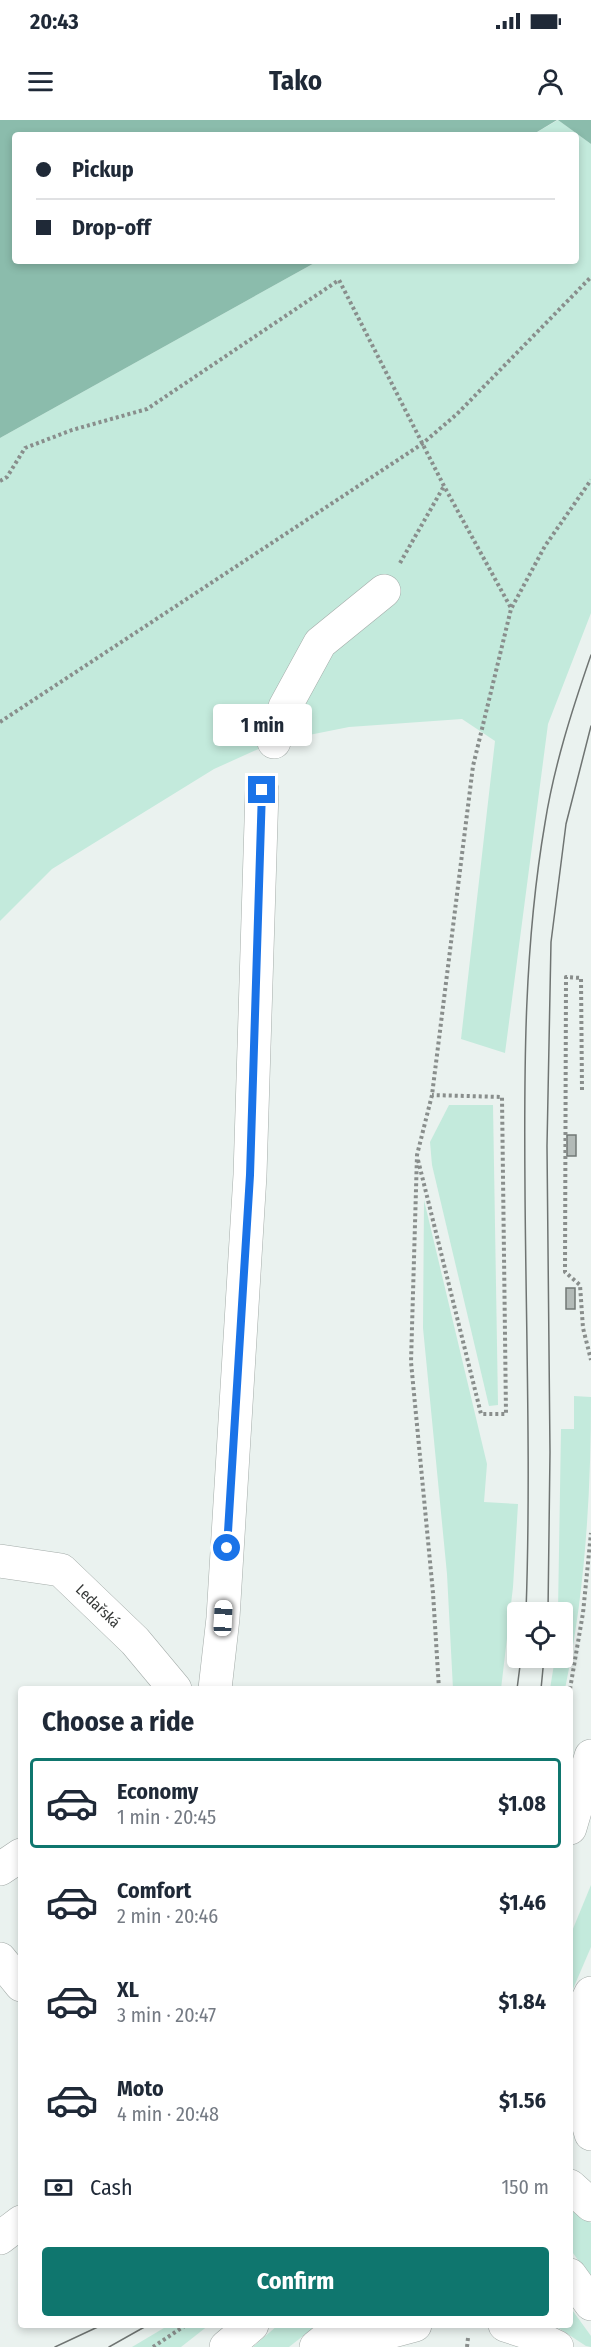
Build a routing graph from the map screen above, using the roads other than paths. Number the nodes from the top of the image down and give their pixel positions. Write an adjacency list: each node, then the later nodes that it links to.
1 (384, 591): 2 (main road)
2 (274, 742)
3 (262, 790): 6 (main road)
4 (0, 1561): 5 (main road, Ledařská)
5 (172, 1686)
6 (215, 1686)
7 (591, 1756): 8 (main road)
8 (573, 1818)
9 (18, 1857): 10 (main road)
10 (0, 1869)
11 (0, 1959): 12 (main road)
12 (18, 1981)
13 (591, 1993): 15 (main road)
14 (591, 2013): 16 (main road)
15 (573, 2030)
16 (591, 2134)
17 (573, 2189): 18 (main road)
18 (591, 2205)
19 (18, 2224): 20 (main road)
20 (0, 2238)
21 (573, 2279): 22 (main road)
22 (591, 2304)
23 (248, 2328): 27 (main road)
24 (339, 2328): 28 (main road)
25 (404, 2328): 29 (main road)
26 (514, 2328): 30 (main road)
27 (225, 2347)
28 (316, 2347)
29 (334, 2347)
30 (557, 2347)

